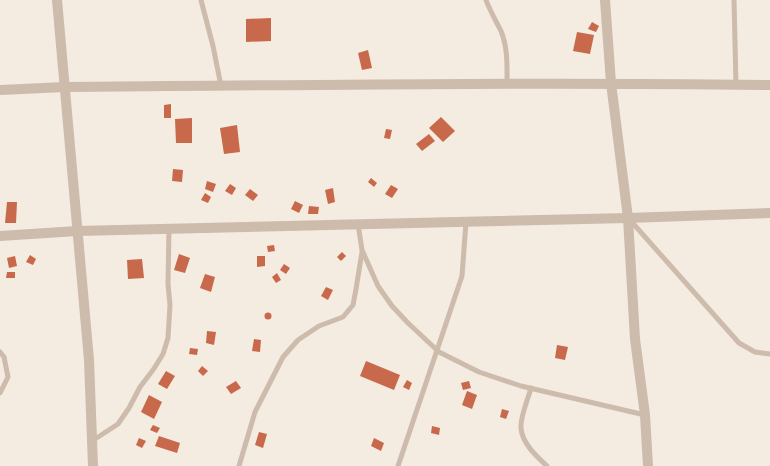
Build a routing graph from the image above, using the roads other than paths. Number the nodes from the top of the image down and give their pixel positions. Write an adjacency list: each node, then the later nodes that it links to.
1 (57, 0): 11 (street)
2 (201, 0): 10 (lane)
3 (486, 0): 7 (lane)
4 (605, 0): 6 (street)
5 (734, 0): 8 (lane)
6 (611, 83): 7 (street); 8 (street); 14 (street)
7 (507, 84): 10 (street)
8 (736, 85): 9 (street)
9 (770, 85)
10 (221, 86): 11 (street)
11 (64, 87): 12 (street); 18 (street)
12 (0, 90)
13 (770, 213): 14 (street)
14 (628, 218): 15 (street); 23 (lane); 26 (street)
15 (466, 222): 16 (street); 21 (lane)
16 (358, 224): 17 (street); 20 (lane)
17 (169, 229): 18 (street); 27 (lane)
18 (77, 231): 19 (street); 27 (street)
19 (0, 236)
20 (362, 250): 21 (lane); 29 (lane)
21 (438, 350): 24 (lane); 30 (lane)
22 (0, 352): 25 (lane)
23 (770, 354)
24 (531, 388): 26 (lane); 31 (lane)
25 (0, 392)
26 (645, 415): 32 (street)
27 (92, 441): 28 (street)
28 (95, 465)
29 (238, 466)
30 (398, 466)
31 (547, 466)
32 (650, 466)

